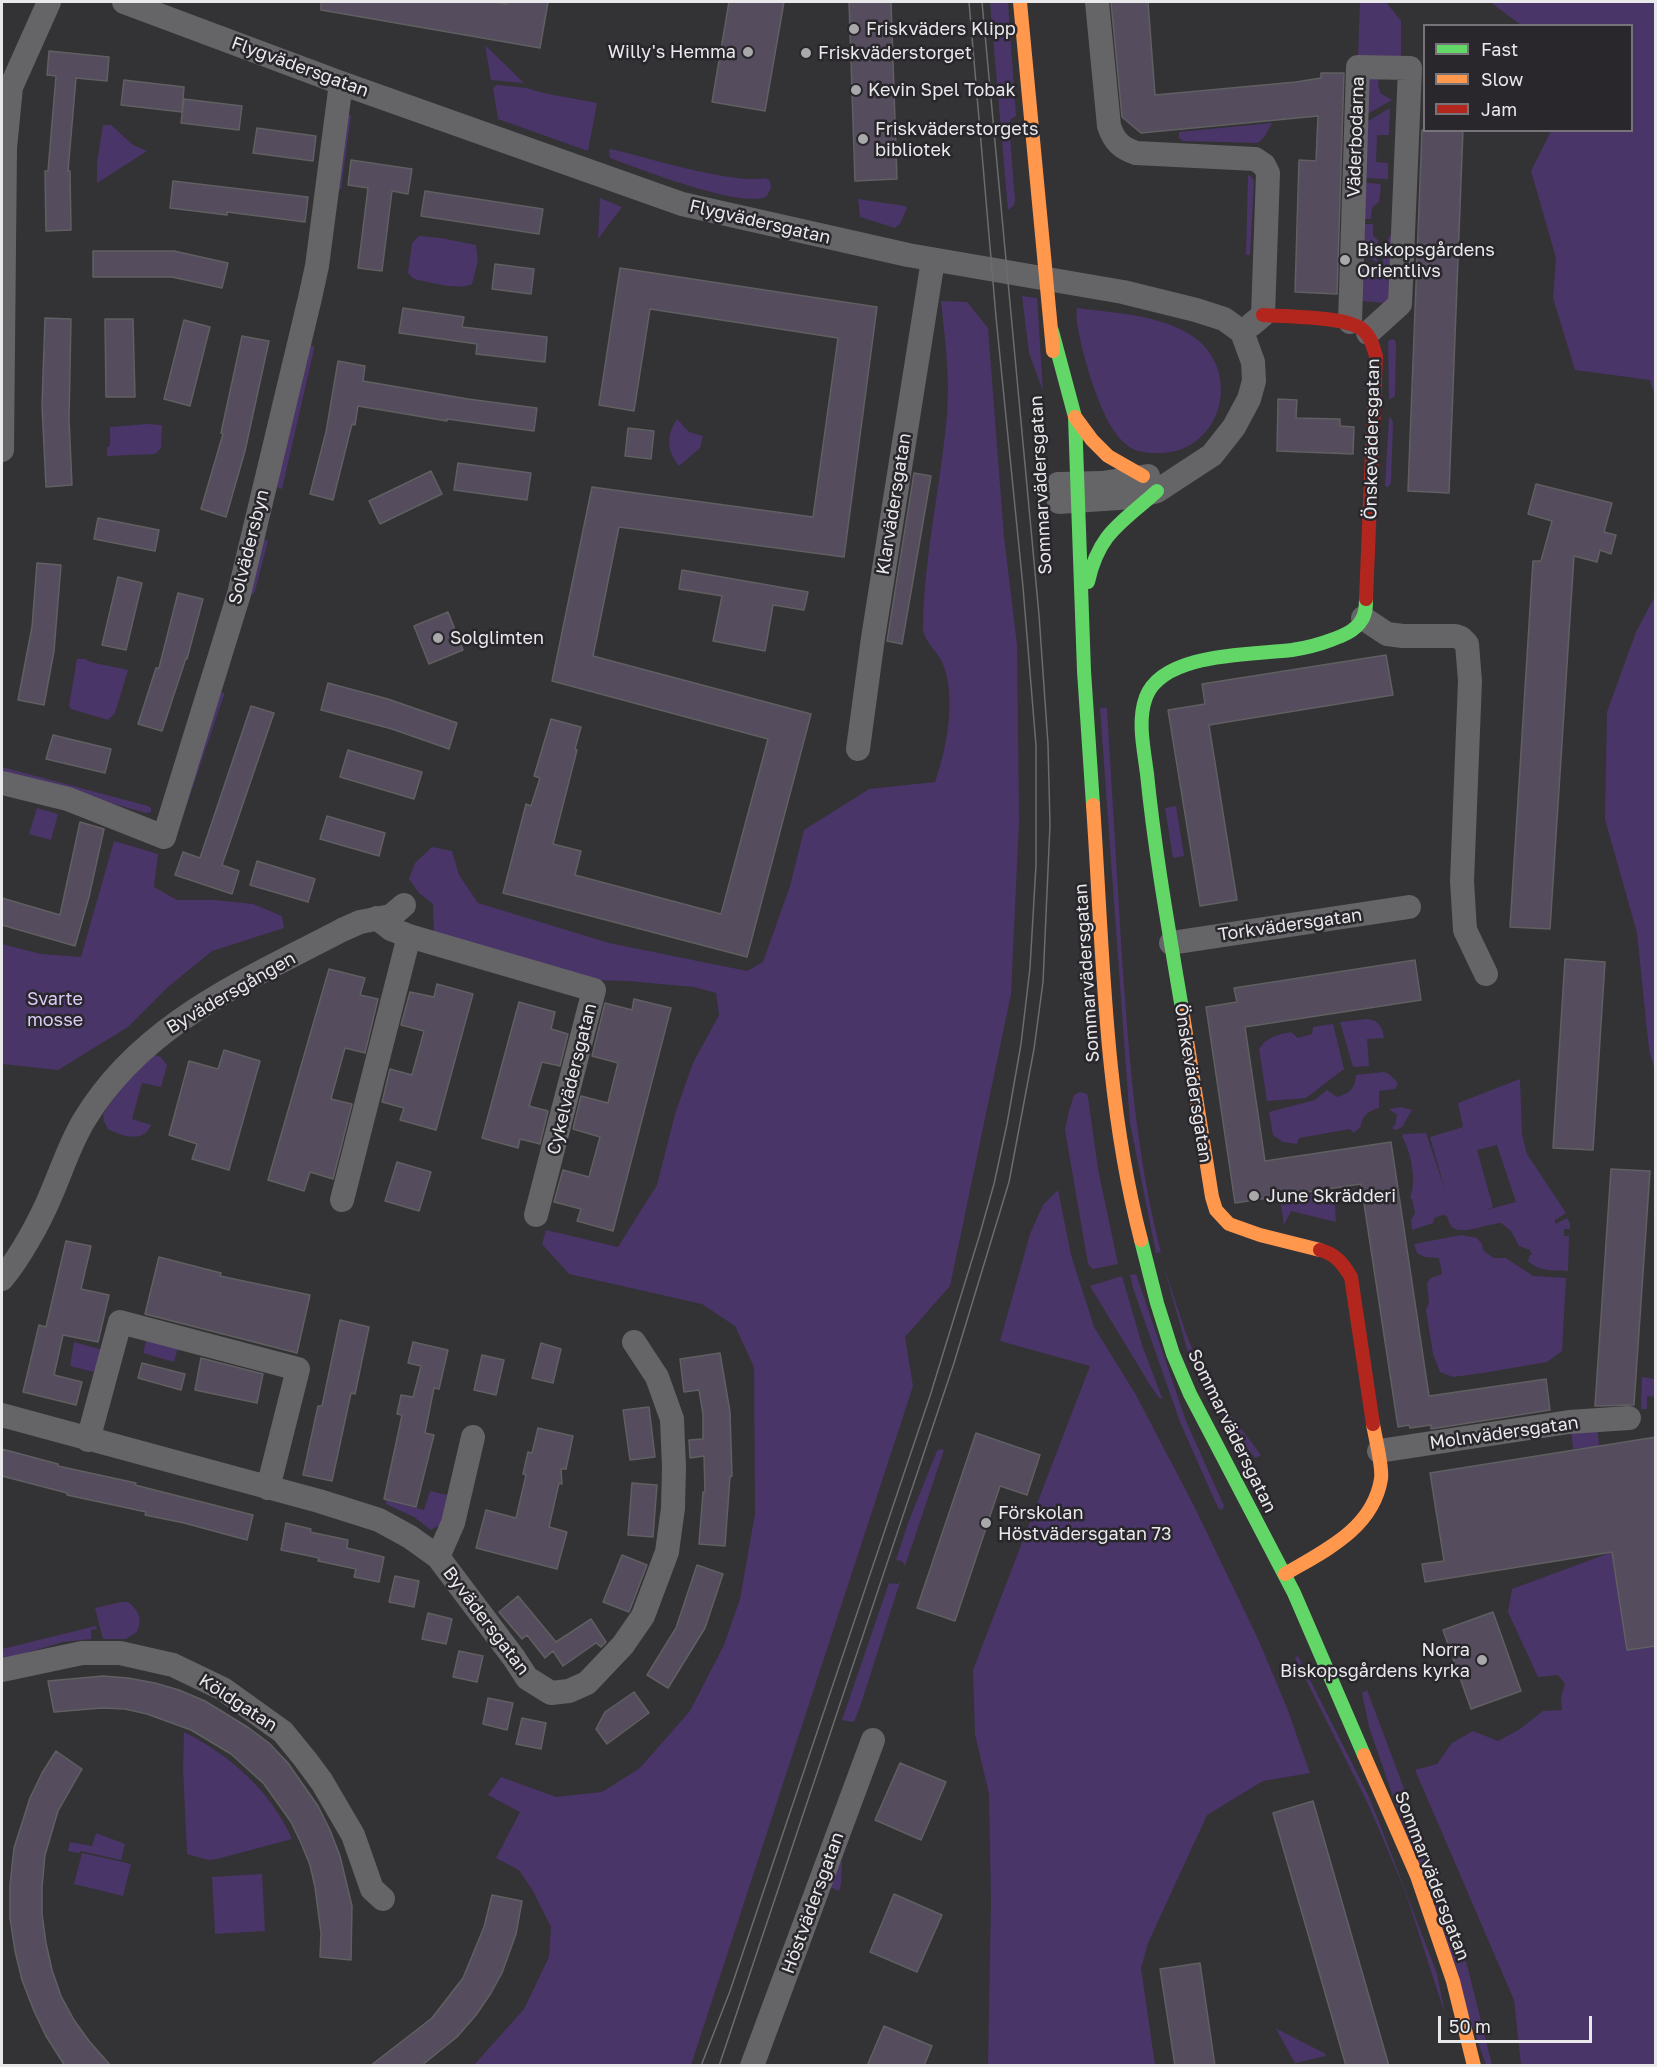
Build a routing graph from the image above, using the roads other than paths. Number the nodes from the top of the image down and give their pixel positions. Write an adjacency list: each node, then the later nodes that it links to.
1 (49, 2): 6 (street)
2 (124, 2): 5 (street, Flygvädersgatan)
3 (1020, 2): 10 (street, Sommarvädersgatan)
4 (1097, 2): 8 (street)
5 (341, 83): 7 (street, Flygvädersgatan); 22 (street, Solvädersbyn)
6 (2, 232): 14 (street)
7 (943, 261): 11 (street, Flygvädersgatan); 21 (street, Klarvädersgatan)
8 (1263, 315): 9 (street); 11 (street)
9 (1359, 328): 9 (street, Väderbodarna); 19 (street, Önskevädersgatan)
10 (1052, 331): 12 (street, Sommarvädersgatan); 13 (street, Sommarvädersgatan)
11 (1242, 332): 15 (street)
12 (1054, 386)
13 (1075, 417): 15 (street); 16 (street, Sommarvädersgatan)
14 (2, 450)
15 (1150, 484): 16 (street); 17 (street)
16 (1065, 494): 17 (street, Sommarvädersgatan)
17 (1083, 604): 20 (street, Sommarvädersgatan)
18 (1068, 611): 20 (street, Sommarvädersgatan)
19 (1364, 618): 27 (street, Önskevädersgatan); 28 (street)
20 (1084, 671): 40 (street, Sommarvädersgatan)
21 (858, 749)
22 (2, 783)
23 (404, 905): 25 (street, Byvädersgången)
24 (1409, 907): 27 (street, Torkvädersgatan)
25 (377, 918): 26 (street, Cykelvädersgatan); 31 (street, Byvädersgången)
26 (409, 936): 29 (street); 30 (street, Cykelvädersgatan)
27 (1171, 943): 37 (street, Önskevädersgatan)
28 (1486, 974)
29 (342, 1200)
30 (536, 1215)
31 (2, 1279)
32 (634, 1342): 39 (street, Byvädersgatan)
33 (2, 1415): 36 (street, Byvädersgatan)
34 (1629, 1418): 37 (street, Molnvädersgatan)
35 (473, 1437): 39 (street, Byvädersgatan)
36 (88, 1440): 38 (street, Byvädersgatan); 38 (street)
37 (1379, 1451): 40 (street, Önskevädersgatan)
38 (268, 1488): 39 (street, Byvädersgatan)
39 (438, 1557)
40 (1285, 1574): 45 (street, Sommarvädersgatan)
41 (2, 1670): 43 (street, Köldgatan)
42 (873, 1740): 44 (street, Höstvädersgatan)
43 (383, 1899)
44 (752, 2066)
45 (1474, 2066)

